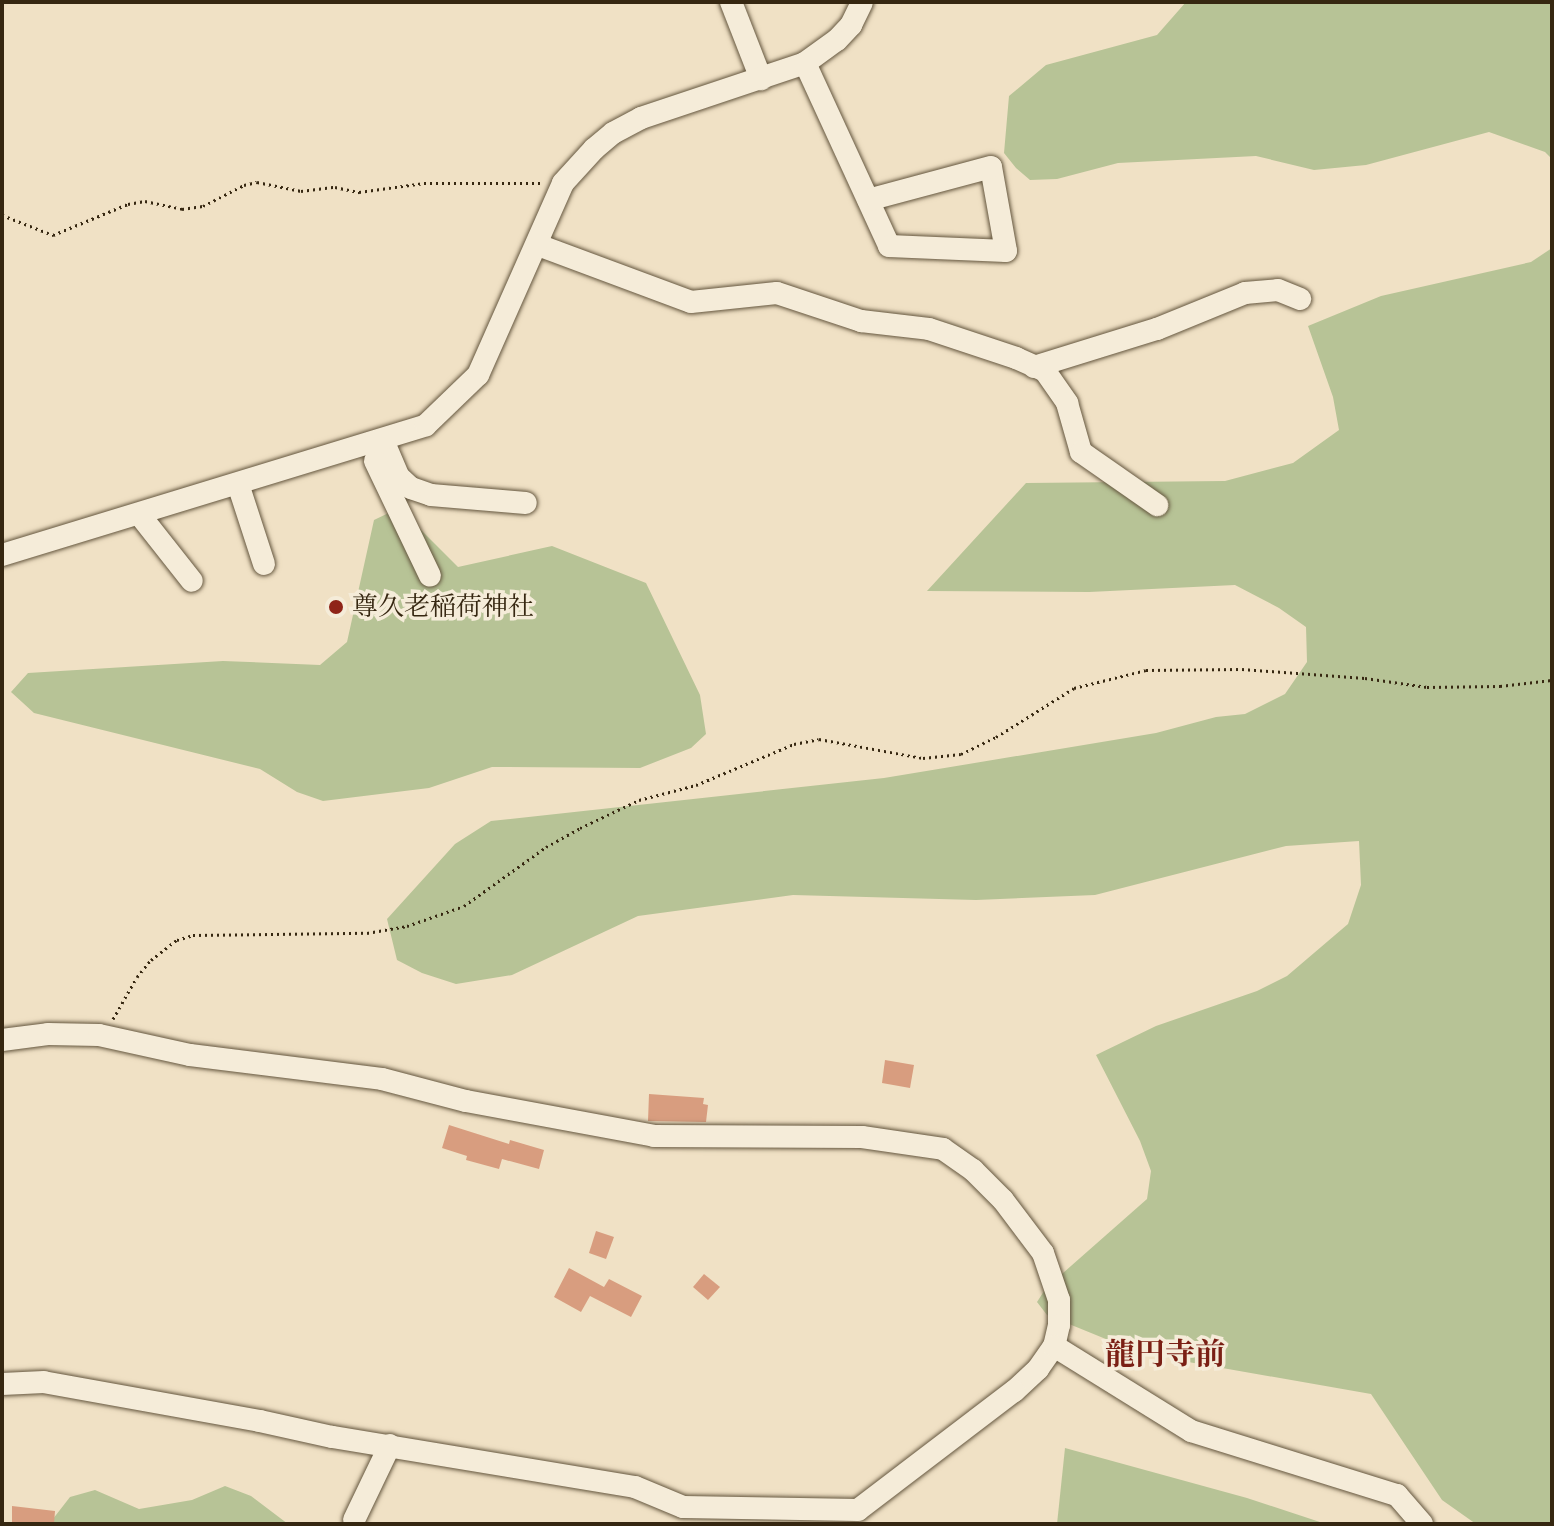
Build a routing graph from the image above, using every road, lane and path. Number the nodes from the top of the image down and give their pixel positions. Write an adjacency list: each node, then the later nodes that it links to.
1 (731, 2): 4 (street)
2 (862, 2): 3 (street)
3 (805, 63): 4 (street); 6 (street)
4 (761, 79): 5 (street)
5 (563, 183): 7 (path); 8 (street)
6 (868, 200): 6 (street)
7 (2, 215)
8 (538, 245): 10 (street); 11 (street)
9 (1300, 299): 10 (street)
10 (1034, 367): 14 (street)
11 (375, 443): 12 (street); 13 (street); 18 (street)
12 (238, 484): 15 (street); 17 (street)
13 (526, 503)
14 (1157, 505)
15 (139, 514): 16 (street); 19 (street)
16 (2, 555)
17 (264, 564)
18 (430, 576)
19 (192, 581)
20 (1552, 680): 21 (path)
21 (99, 1035): 22 (street); 23 (street)
22 (4, 1040)
23 (1054, 1346): 26 (street); 28 (street)
24 (2, 1384): 25 (street)
25 (390, 1445): 26 (street); 27 (street)
26 (862, 1517)
27 (354, 1520)
28 (1422, 1524)

